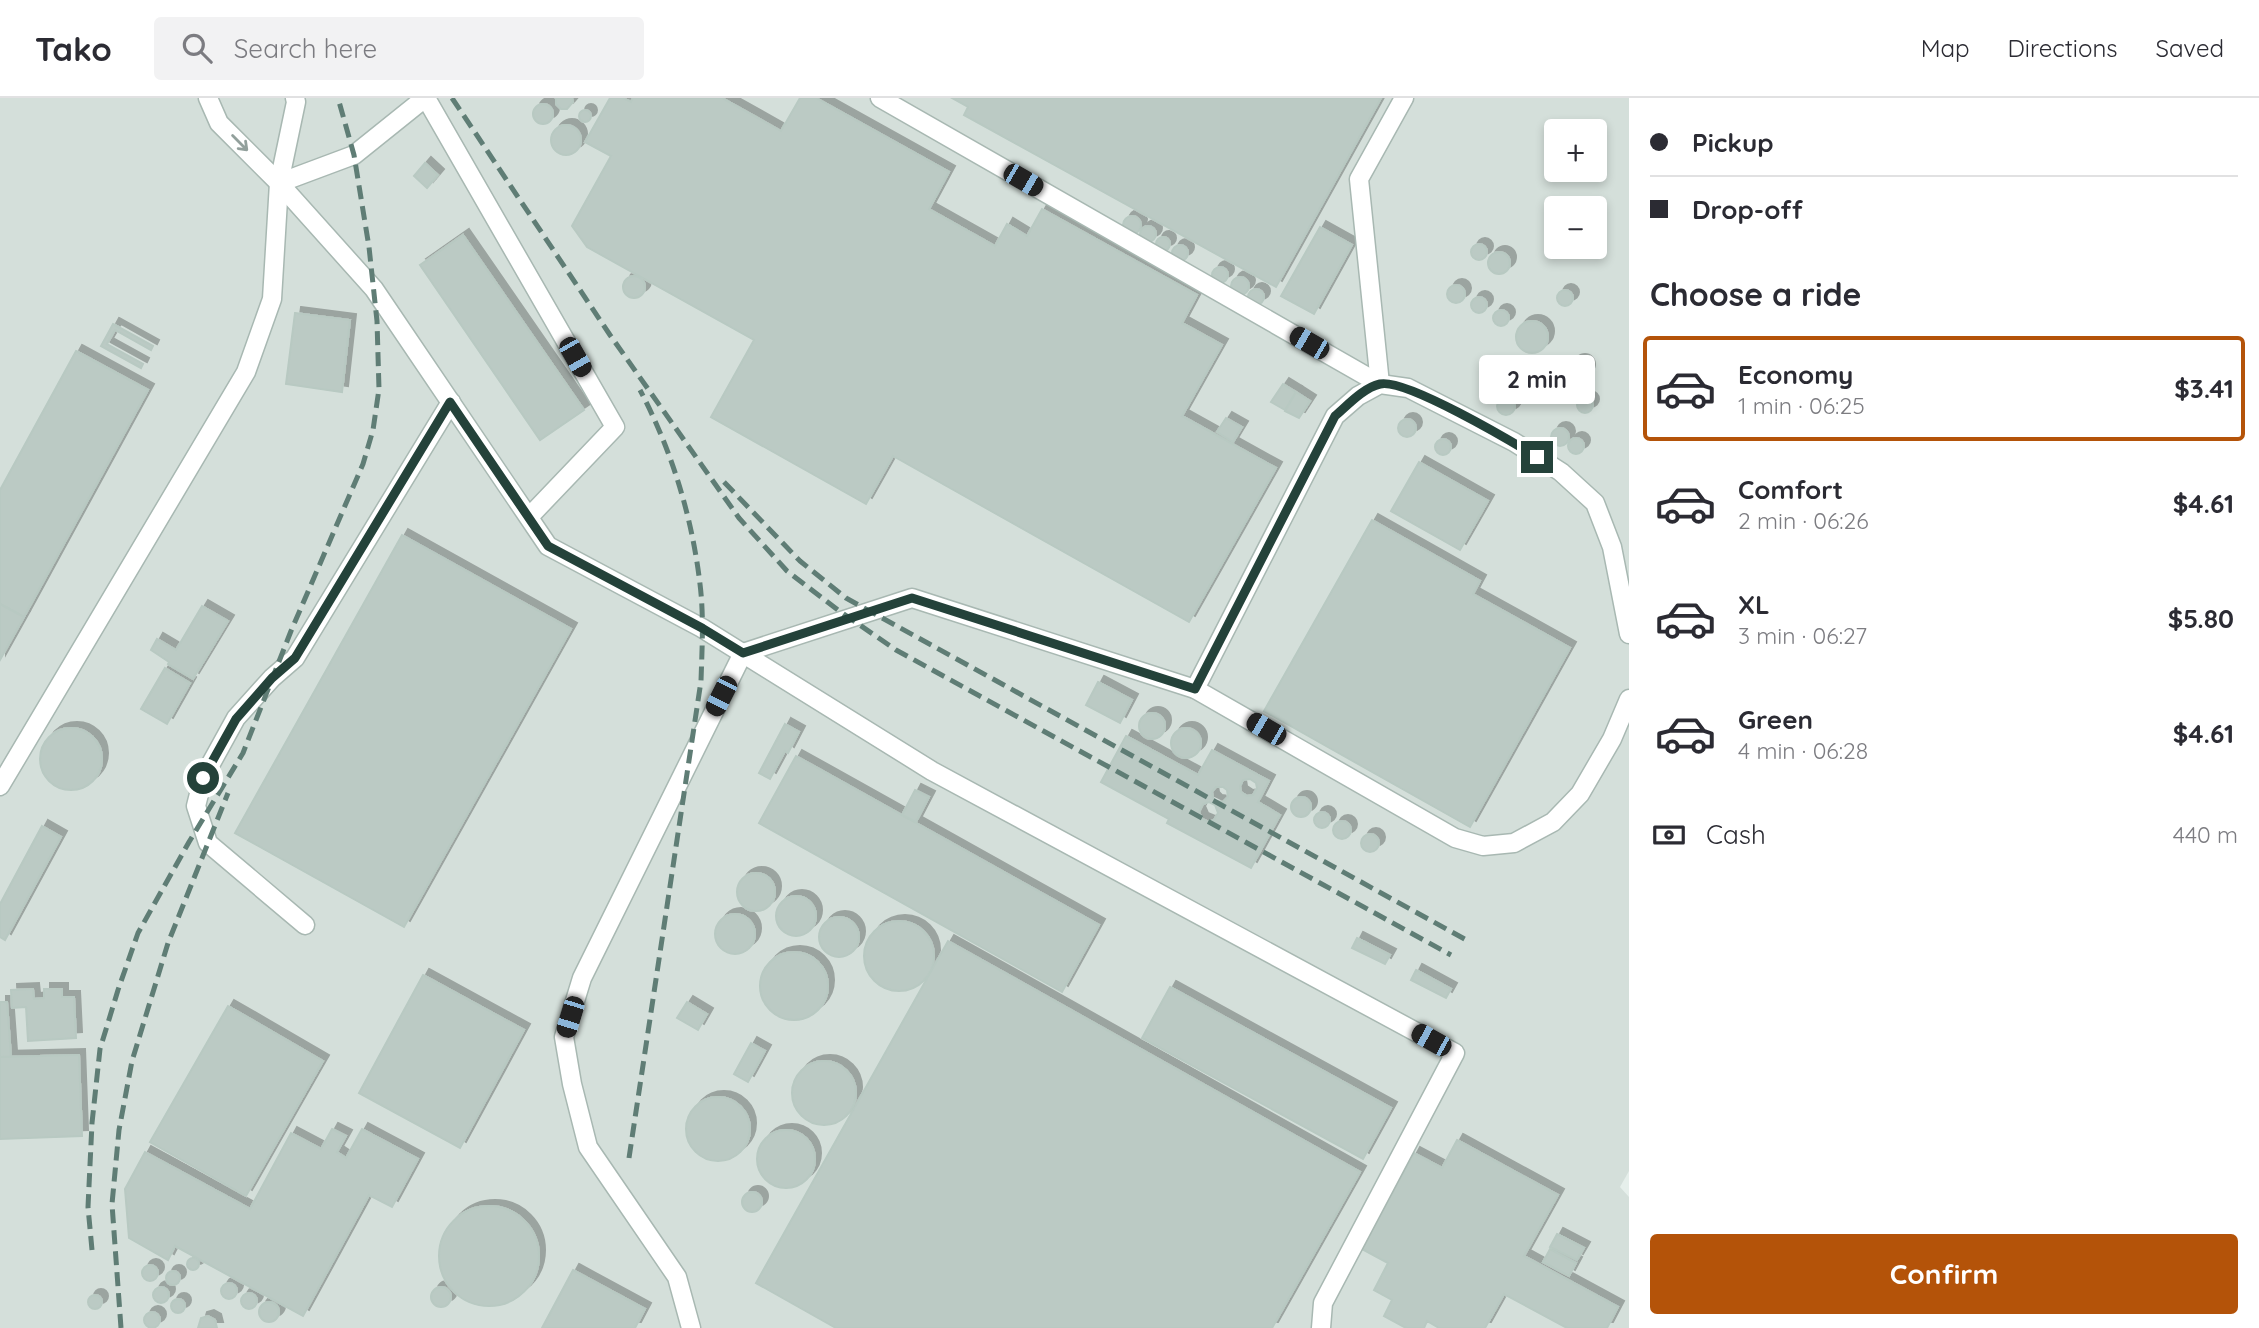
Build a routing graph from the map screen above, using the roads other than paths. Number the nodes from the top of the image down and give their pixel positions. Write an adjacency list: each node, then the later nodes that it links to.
1 (208, 98): 6 (lane, one-way to 6)
2 (295, 98): 6 (lane)
3 (425, 98): 6 (lane); 9 (lane)
4 (880, 98): 7 (lane)
5 (1404, 98): 7 (lane)
6 (279, 183): 8 (lane); 14 (lane)
7 (1380, 384): 10 (lane); 12 (lane)
8 (450, 402): 9 (lane); 15 (lane)
9 (529, 517): 11 (lane)
10 (1629, 634)
11 (743, 653): 12 (lane); 16 (lane); 17 (lane)
12 (1195, 689): 13 (lane)
13 (1629, 699)
14 (0, 786)
15 (305, 925)
16 (691, 1328)
17 (1321, 1328)

